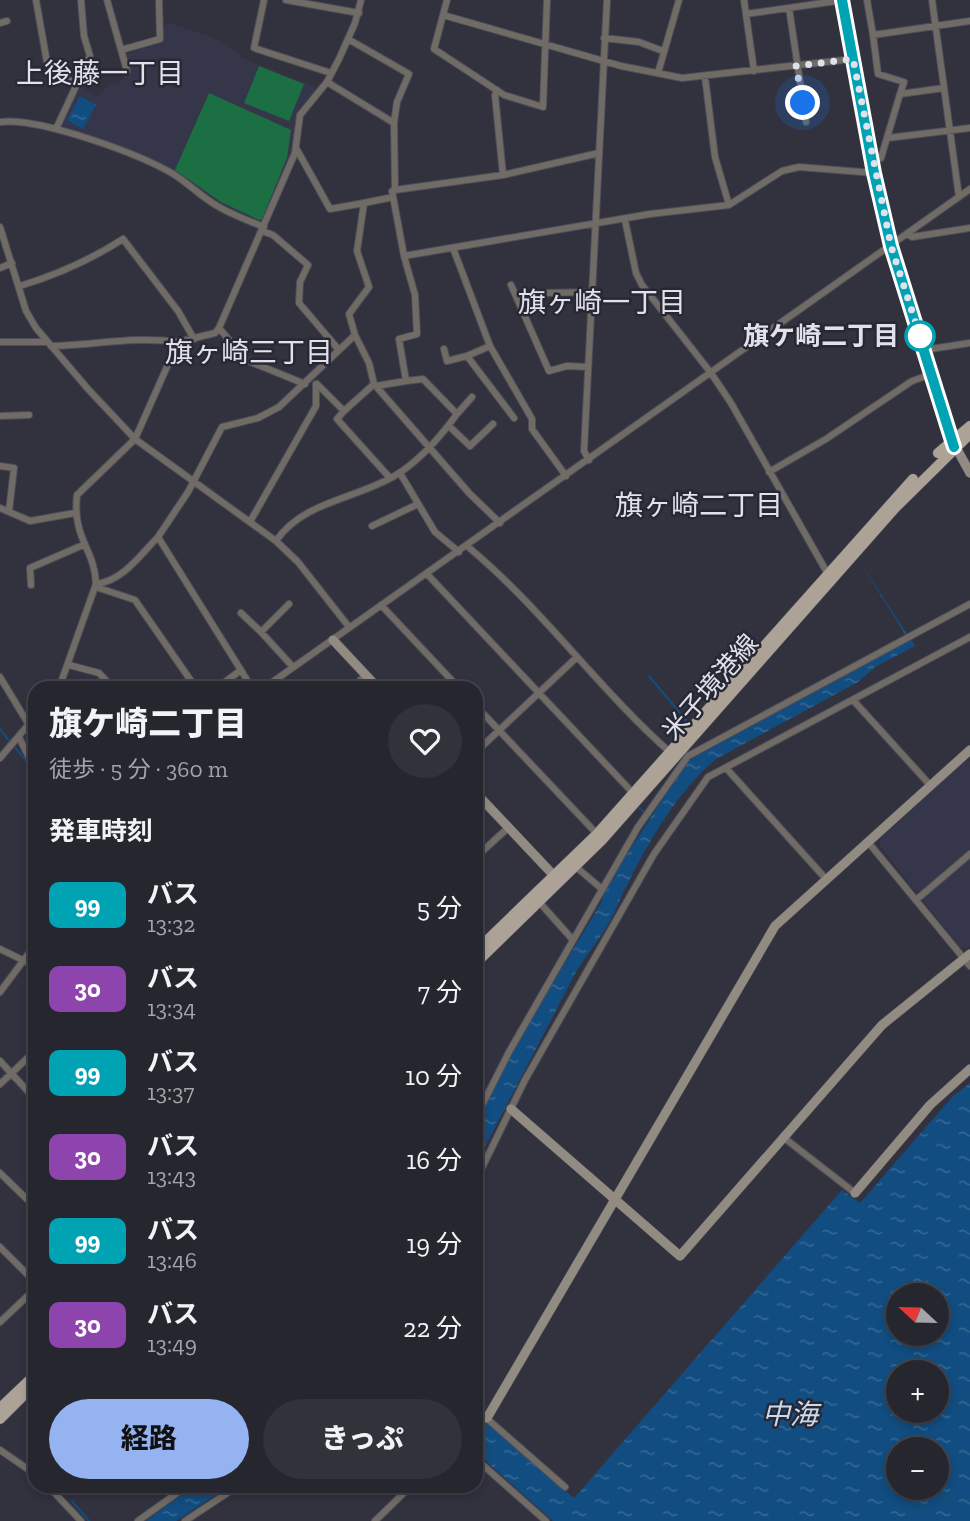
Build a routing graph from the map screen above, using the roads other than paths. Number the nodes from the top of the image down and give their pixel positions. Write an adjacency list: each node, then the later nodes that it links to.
1 (36, 0): 37 (street)
2 (81, 0): 37 (street)
3 (107, 0): 26 (street)
4 (159, 0): 26 (street)
5 (264, 0): 34 (street)
6 (286, 0): 17 (street)
7 (361, 0): 17 (street)
8 (447, 0): 19 (street)
9 (547, 0): 25 (street)
10 (607, 0): 23 (street)
11 (679, 0): 27 (street)
12 (744, 0): 18 (street)
13 (843, 0): 16 (street); 28 (street)
14 (867, 0): 22 (street)
15 (932, 0): 21 (street)
16 (789, 8): 18 (street); 30 (street)
17 (359, 13): 24 (street)
18 (746, 14): 32 (street)
19 (443, 15): 25 (street); 39 (street)
20 (970, 21): 21 (street)
21 (936, 26): 22 (street); 38 (street)
22 (873, 35): 40 (street)
23 (604, 38): 27 (street); 29 (street)
24 (348, 39): 34 (street); 43 (street)
25 (545, 44): 29 (street); 39 (street)
26 (121, 50): 31 (street)
27 (663, 51): 33 (street)
28 (853, 59): 30 (street); 50 (street)
29 (603, 61): 33 (street); 49 (street)
30 (796, 66): 32 (street); 42 (street)
31 (127, 71)
32 (754, 71): 35 (street)
33 (658, 73): 35 (street)
34 (331, 74): 36 (street)
35 (705, 77): 57 (street)
36 (327, 82): 43 (street); 48 (street)
37 (75, 83): 45 (street)
38 (944, 88): 40 (street); 46 (street)
39 (497, 90): 52 (street)
40 (900, 94): 47 (street)
41 (0, 122): 45 (street)
42 (806, 122)
43 (394, 123): 54 (street)
44 (970, 128): 46 (street)
45 (56, 129): 62 (street)
46 (950, 131): 47 (street); 55 (street)
47 (888, 138): 50 (street)
48 (296, 148): 56 (street); 62 (street)
49 (599, 153): 52 (street); 59 (street)
50 (872, 160): 51 (street)
51 (874, 173): 57 (street); 64 (street)
52 (503, 175): 54 (street)
53 (970, 189): 55 (street)
54 (394, 194): 56 (street); 66 (street)
55 (959, 197): 63 (street)
56 (364, 203): 74 (street)
57 (729, 205): 58 (street)
58 (625, 220): 59 (street); 86 (street)
59 (596, 225): 65 (street); 71 (street)
60 (0, 227): 67 (street)
61 (970, 228): 63 (street)
62 (263, 229): 73 (street); 81 (street)
63 (908, 234): 64 (street)
64 (891, 246): 83 (street); 86 (street)
65 (453, 248): 66 (street); 80 (street)
66 (404, 256): 89 (street)
67 (12, 263): 68 (street); 70 (street)
68 (0, 268)
69 (511, 285): 72 (street)
70 (20, 286): 75 (street); 79 (street)
71 (593, 292): 72 (street); 85 (street)
72 (521, 302): 85 (street)
73 (219, 328): 75 (street); 90 (street)
74 (355, 335): 81 (street); 91 (street)
75 (194, 339): 77 (street)
76 (0, 342): 79 (street)
77 (178, 342): 79 (street); 102 (street)
78 (970, 343): 83 (street)
79 (49, 344): 102 (street)
80 (490, 346): 84 (street); 110 (street)
81 (339, 349): 88 (street)
82 (444, 349): 84 (street)
83 (924, 350): 87 (street)
84 (467, 356): 97 (street)
85 (589, 368): 105 (street)
86 (711, 373): 105 (street); 108 (street)
87 (932, 374): 103 (street); 108 (street)
88 (314, 381): 90 (street); 93 (street); 117 (street)
89 (406, 381): 91 (street); 94 (street)
90 (305, 384): 112 (street)
91 (375, 385): 93 (street); 104 (street)
92 (472, 397): 94 (street)
93 (344, 411): 111 (street)
94 (457, 414): 99 (street)
95 (29, 415): 96 (street)
96 (0, 416)
97 (514, 418)
98 (493, 424): 99 (street)
99 (449, 426): 104 (street)
100 (970, 426): 103 (main road, 米子境港線)
101 (970, 434): 103 (main road, 米子境港線)
102 (135, 439): 112 (street); 116 (street)
103 (953, 444): 109 (street); 126 (main road, 米子境港線)
104 (429, 446): 107 (street); 118 (street)
105 (589, 460): 110 (street)
106 (0, 466): 115 (street)
107 (400, 472): 111 (street); 113 (street)
108 (769, 472): 126 (street)
109 (970, 473)
110 (566, 476): 118 (street)
111 (390, 478): 121 (street)
112 (195, 481): 117 (street); 120 (street)
113 (418, 504): 119 (street); 124 (street)
114 (0, 509): 115 (street)
115 (9, 511): 116 (street)
116 (75, 513): 122 (street)
117 (251, 520): 121 (street)
118 (500, 523): 123 (street)
119 (372, 526)
120 (158, 537): 127 (street); 140 (street)
121 (276, 541): 133 (street)
122 (83, 545): 127 (street); 128 (street)
123 (467, 546): 124 (street); 137 (street)
124 (459, 552): 125 (street)
125 (427, 574): 131 (street); 152 (street)
126 (830, 578): 161 (main road, 米子境港線)
127 (96, 584): 138 (street); 145 (street)
128 (30, 585)
129 (289, 604): 134 (street)
130 (970, 604): 176 (street)
131 (382, 605): 133 (street); 151 (street)
132 (241, 613): 134 (street)
133 (349, 627): 136 (street)
134 (261, 632): 139 (street)
135 (970, 637): 153 (street)
136 (333, 640): 139 (street); 141 (street)
137 (577, 657): 152 (street); 161 (street)
138 (69, 665): 143 (street); 144 (street)
139 (293, 667): 148 (street)
140 (241, 670): 146 (street); 147 (street)
141 (366, 675): 149 (street); 150 (street)
142 (0, 677): 155 (street)
143 (62, 681)
144 (106, 681)
145 (191, 681)
146 (226, 681)
147 (248, 681)
148 (274, 681)
149 (360, 681)
150 (371, 681)
151 (453, 681)
152 (539, 693): 157 (street); 166 (street)
153 (853, 700): 164 (street); 165 (street)
154 (483, 714): 157 (street)
155 (28, 723)
156 (28, 726): 158 (street)
157 (498, 730): 159 (street); 169 (street)
158 (19, 737): 162 (street); 163 (street)
159 (483, 745)
160 (970, 750): 165 (street)
161 (673, 755): 166 (main road, 米子境港線); 173 (main road, 米子境港線)
162 (28, 756)
163 (0, 758)
164 (726, 768): 175 (street); 195 (street)
165 (930, 785): 170 (street)
166 (632, 792): 169 (main road, 米子境港線)
167 (483, 800): 168 (street)
168 (509, 827): 171 (street); 174 (street)
169 (597, 834): 174 (main road, 米子境港線)
170 (868, 842): 175 (street); 177 (street)
171 (483, 851)
172 (970, 854): 177 (street)
173 (576, 867): 174 (main road, 米子境港線); 176 (street)
174 (557, 879): 178 (main road, 米子境港線); 180 (main road, 米子境港線)
175 (826, 879): 201 (street)
176 (602, 889): 179 (street)
177 (916, 900): 184 (street)
178 (540, 903): 179 (street); 183 (main road, 米子境港線)
179 (573, 940): 194 (street)
180 (483, 945)
181 (0, 949): 185 (street)
182 (28, 954): 185 (street)
183 (483, 956)
184 (968, 960): 196 (street)
185 (23, 961): 186 (street); 187 (street)
186 (28, 963)
187 (0, 992)
188 (28, 1057): 191 (street)
189 (0, 1061): 191 (street)
190 (970, 1069): 199 (street)
191 (10, 1073): 192 (street); 193 (street)
192 (0, 1084)
193 (28, 1092)
194 (483, 1104)
195 (511, 1109): 197 (street); 201 (street)
196 (783, 1137): 199 (street); 201 (street)
197 (483, 1166)
198 (0, 1173): 200 (street)
199 (855, 1193)
200 (28, 1200)
201 (614, 1200): 212 (street)
202 (0, 1247): 203 (street)
203 (28, 1275)
204 (28, 1295): 206 (street)
205 (0, 1310): 206 (street)
206 (6, 1315): 207 (street)
207 (0, 1322)
208 (28, 1382): 210 (main road)
209 (28, 1391): 213 (main road)
210 (0, 1408)
211 (483, 1415): 212 (street)
212 (486, 1418): 217 (street)
213 (0, 1419)
214 (0, 1450): 216 (street)
215 (483, 1465): 226 (street)
216 (28, 1469)
217 (565, 1487)
218 (54, 1493): 222 (street)
219 (178, 1493): 223 (street)
220 (227, 1493): 224 (street)
221 (404, 1493): 225 (street)
222 (80, 1521)
223 (138, 1521)
224 (185, 1521)
225 (375, 1521)
226 (546, 1521)

